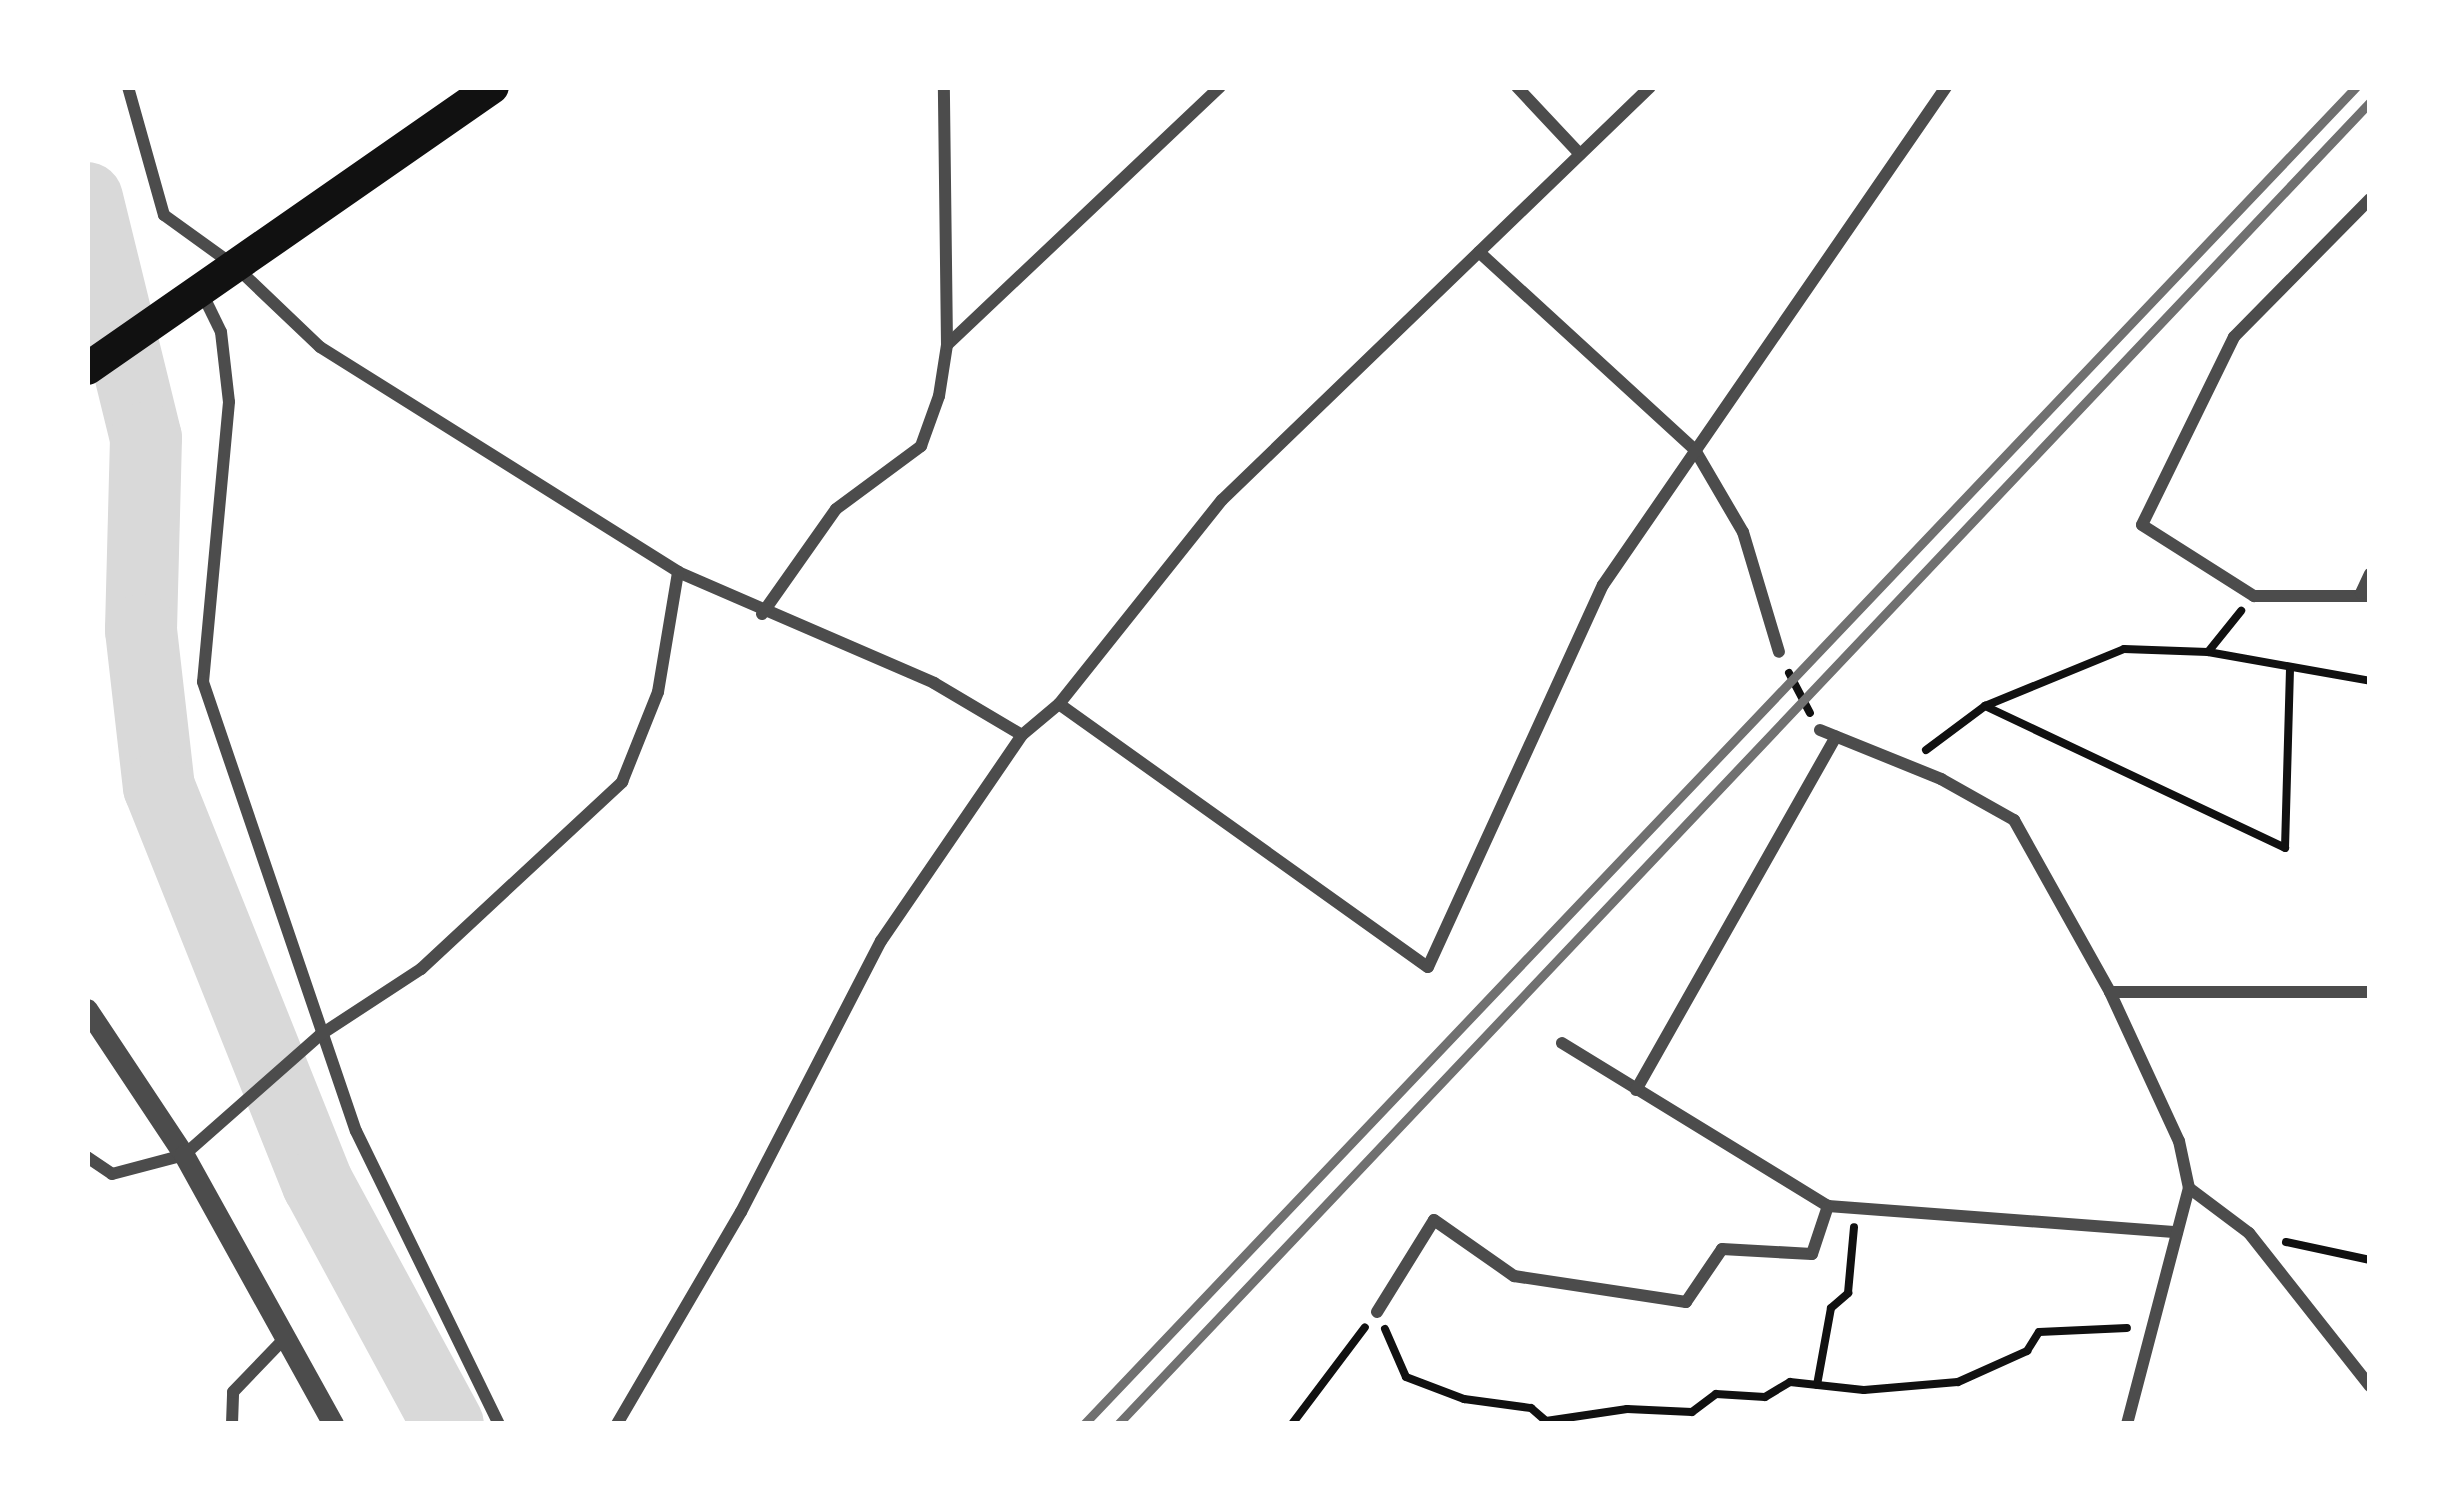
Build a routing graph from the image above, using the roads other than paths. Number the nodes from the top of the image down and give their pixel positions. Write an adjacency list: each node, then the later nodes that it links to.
1 (128, 87): 11 (street)
2 (492, 87): 11 (highway)
3 (944, 87): 13 (street)
4 (1220, 87): 13 (street)
5 (1516, 87): 8 (street)
6 (1650, 87): 8 (street)
7 (1946, 87): 15 (street)
8 (1580, 154): 10 (street)
9 (2370, 199): 18 (street)
10 (1479, 252): 15 (street); 21 (street)
11 (236, 267): 12 (highway); 16 (street)
12 (201, 292): 14 (highway); 28 (street)
13 (947, 345): 19 (street)
14 (87, 368)
15 (1695, 450): 20 (street); 21 (street)
16 (678, 572): 19 (street); 28 (street)
17 (2370, 574): 18 (street)
18 (2366, 595)
19 (762, 614): 23 (street)
20 (1779, 652)
21 (1058, 704): 23 (street)
22 (1820, 730): 24 (street)
23 (1022, 734): 42 (street)
24 (1836, 737): 25 (street); 30 (street)
25 (2110, 992): 26 (street); 33 (street)
26 (2370, 992)
27 (87, 1009): 31 (street)
28 (320, 1035): 31 (street); 41 (street)
29 (1562, 1043): 30 (street)
30 (1636, 1090): 34 (street)
31 (184, 1155): 32 (street); 37 (street)
32 (87, 1157)
33 (2189, 1188): 35 (street); 38 (street)
34 (1828, 1206): 35 (street); 36 (street)
35 (2177, 1232): 43 (street)
36 (1377, 1312)
37 (284, 1339): 39 (street); 40 (street)
38 (2370, 1386)
39 (232, 1424)
40 (332, 1424)
41 (499, 1424)
42 (617, 1424)
43 (2127, 1424)

